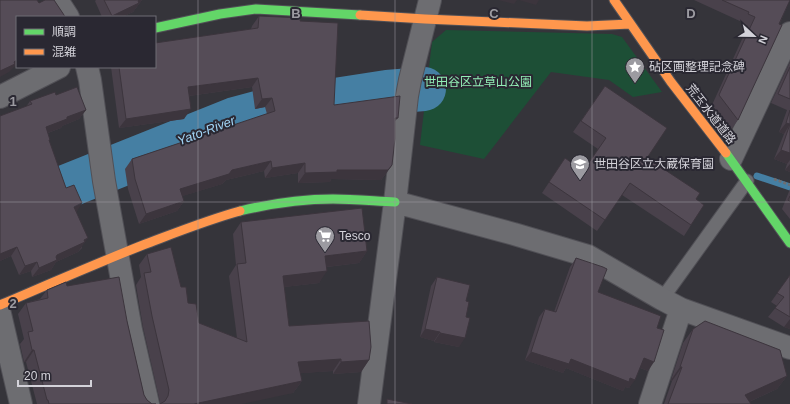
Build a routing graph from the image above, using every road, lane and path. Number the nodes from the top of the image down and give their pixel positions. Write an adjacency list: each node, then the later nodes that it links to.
1 (57, 0): 5 (street)
2 (614, 0): 6 (street, 荒玉水道道路)
3 (222, 7): 4 (street); 7 (street)
4 (428, 9): 6 (street); 14 (street)
5 (67, 16)
6 (630, 24): 12 (street, 荒玉水道道路)
7 (156, 28)
8 (790, 33): 12 (street)
9 (57, 68): 11 (street)
10 (87, 68): 16 (street)
11 (0, 97)
12 (731, 159): 13 (street, 荒玉水道道路)
13 (747, 181): 15 (street, 荒玉水道道路); 17 (lane)
14 (395, 202): 16 (street); 17 (street); 24 (street)
15 (790, 243)
16 (117, 255): 18 (street); 23 (street)
17 (662, 299): 19 (street)
18 (0, 305)
19 (681, 309): 21 (street); 25 (street)
20 (0, 314): 22 (street)
21 (790, 348)
22 (21, 404)
23 (148, 404)
24 (369, 404)
25 (650, 404)

